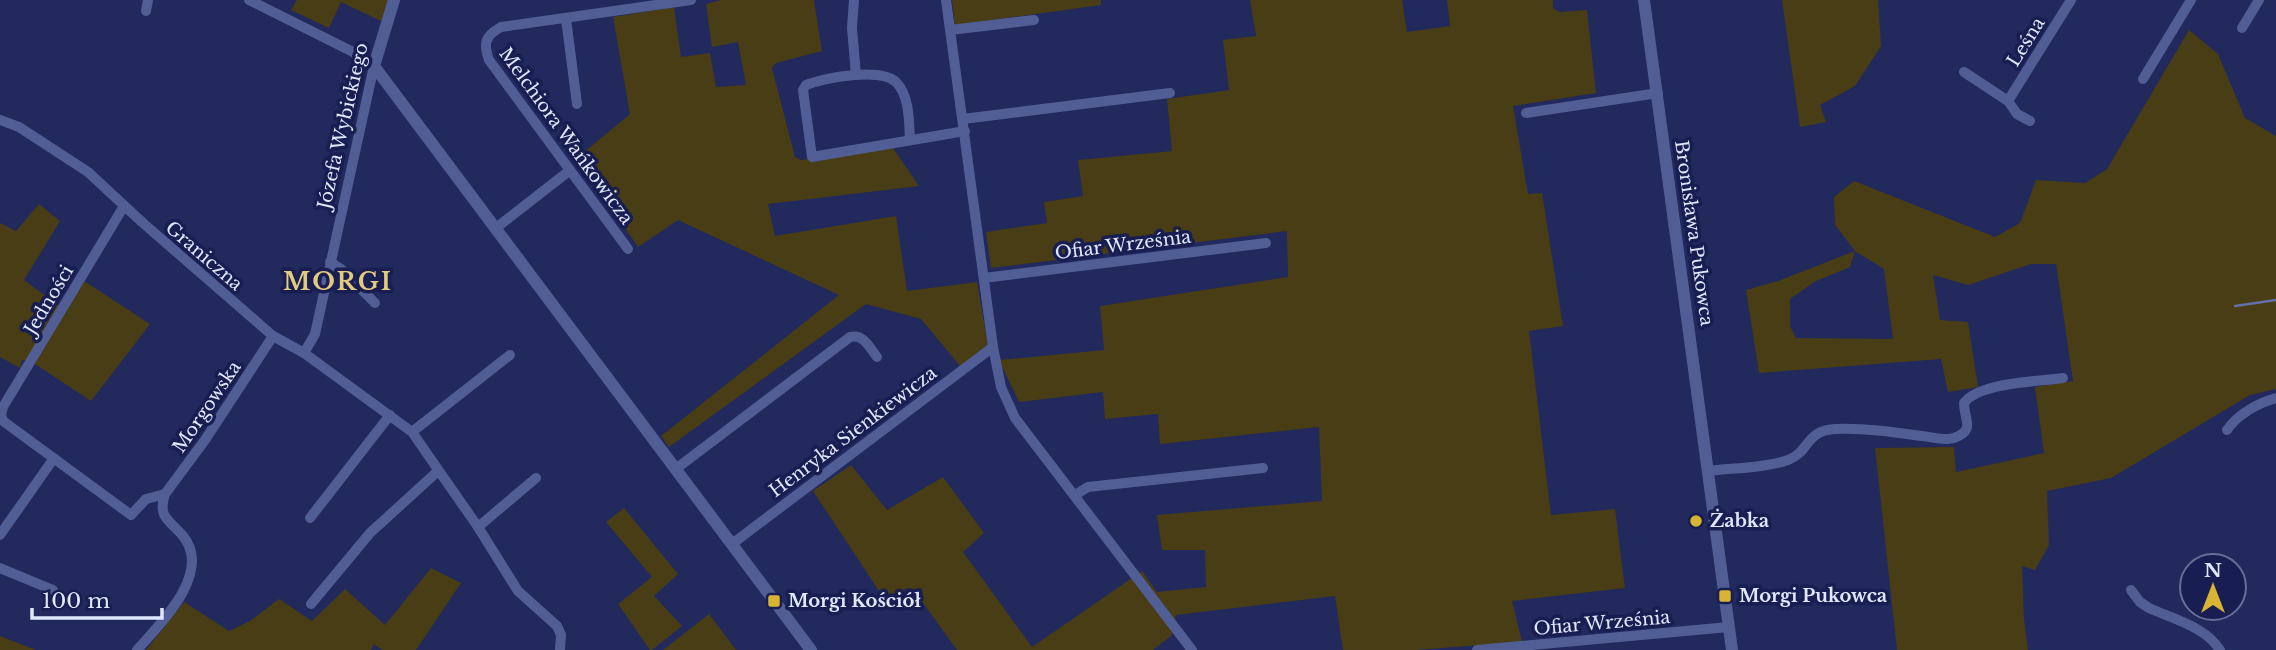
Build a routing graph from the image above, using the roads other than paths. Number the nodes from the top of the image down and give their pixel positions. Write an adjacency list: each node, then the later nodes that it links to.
1 (148, 0): 13 (street)
2 (249, 0): 11 (street)
3 (394, 0): 18 (street, Józefa Wybickiego)
4 (691, 0): 12 (street, Melchiora Wańkowicza)
5 (854, 0): 20 (street)
6 (946, 0): 17 (street)
7 (1644, 0): 23 (street, Bronisława Pukowca)
8 (2071, 0): 24 (street, Leśna)
9 (2191, 0): 21 (street)
10 (2259, 0): 16 (street)
11 (262, 3): 18 (street)
12 (628, 4): 14 (street, Melchiora Wańkowicza)
13 (146, 11)
14 (566, 19): 25 (street, Melchiora Wańkowicza); 32 (street, Melchiora Wańkowicza)
15 (1034, 20): 17 (street)
16 (2242, 28)
17 (950, 30): 27 (street)
18 (374, 66): 34 (street); 37 (street, Józefa Wybickiego)
19 (1964, 72): 24 (street)
20 (856, 75): 31 (street); 31 (street)
21 (2143, 79)
22 (1170, 93): 27 (street)
23 (1658, 93): 26 (street); 54 (street, Bronisława Pukowca)
24 (2008, 101): 29 (street)
25 (577, 104)
26 (1526, 113)
27 (964, 119): 30 (street)
28 (0, 120): 33 (street, Graniczna)
29 (2030, 121)
30 (965, 131): 31 (street); 38 (street)
31 (910, 140)
32 (569, 171): 34 (street); 36 (street, Melchiora Wańkowicza)
33 (124, 206): 40 (street, Graniczna); 50 (street, Jedności)
34 (496, 228): 51 (street)
35 (1266, 243): 38 (street, Ofiar Września)
36 (628, 249)
37 (330, 262): 39 (street); 42 (street, Józefa Wybickiego)
38 (984, 278): 41 (street)
39 (375, 303)
40 (273, 336): 42 (street, Graniczna); 56 (street, Morgowska)
41 (993, 347): 57 (street); 61 (street, Henryka Sienkiewicza)
42 (304, 353): 47 (street, Graniczna)
43 (510, 355): 49 (street)
44 (877, 357): 51 (street)
45 (2063, 378): 54 (street)
46 (2276, 398): 48 (street)
47 (390, 415): 49 (street, Graniczna); 58 (street)
48 (2227, 430)
49 (412, 432): 53 (street, Graniczna)
50 (54, 458): 56 (street, Morgowska); 60 (street)
51 (677, 468): 61 (street)
52 (1263, 468): 57 (street)
53 (438, 471): 59 (street, Graniczna); 65 (street)
54 (1708, 471): 66 (street, Bronisława Pukowca)
55 (536, 478): 59 (street)
56 (165, 494): 68 (street)
57 (1075, 495): 71 (street)
58 (310, 518)
59 (478, 527): 69 (street, Graniczna)
60 (0, 535)
61 (732, 544): 70 (street)
62 (0, 568): 63 (street)
63 (53, 590)
64 (2131, 590): 74 (street)
65 (311, 604)
66 (1729, 628): 67 (street, Ofiar Września); 73 (street, Bronisława Pukowca)
67 (1505, 649): 72 (street, Ofiar Września)
68 (137, 650)
69 (560, 650)
70 (811, 650)
71 (1192, 650)
72 (1477, 650)
73 (1732, 650)
74 (2220, 650)

